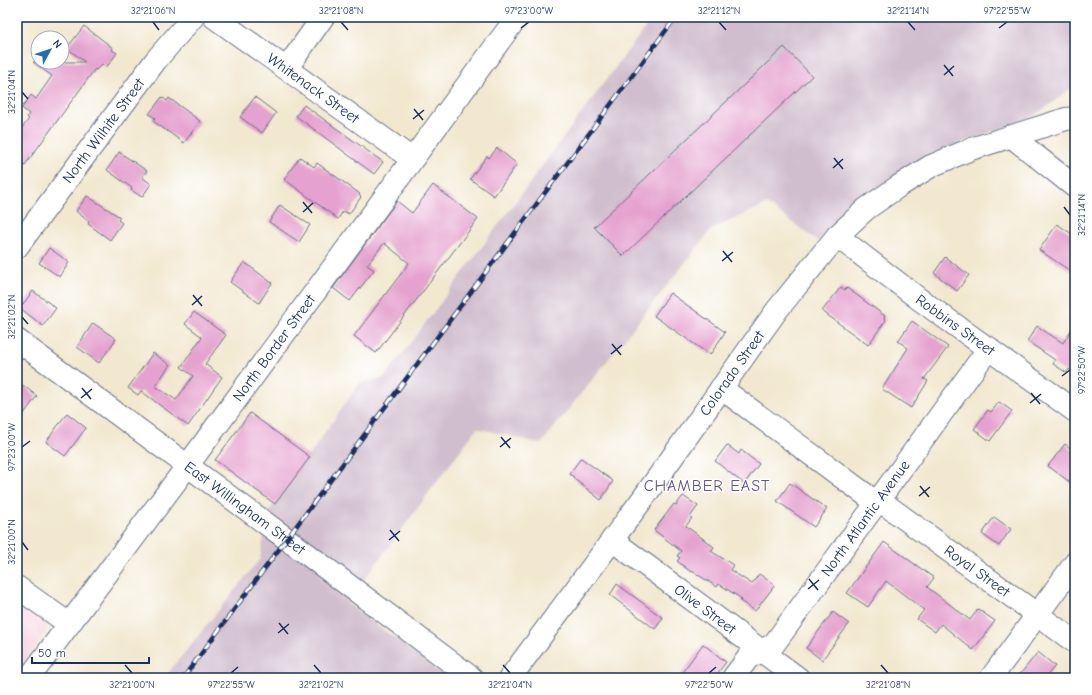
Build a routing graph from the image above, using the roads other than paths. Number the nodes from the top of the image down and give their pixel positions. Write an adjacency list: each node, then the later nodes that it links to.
1 (192, 17): 11 (street, North Wilhite Street)
2 (214, 17): 5 (street, Whitenack Street)
3 (323, 17): 5 (street)
4 (517, 17): 8 (street, North Border Street)
5 (286, 68): 8 (street, Whitenack Street)
6 (1075, 118): 7 (street, Colorado Street)
7 (1011, 136): 9 (street); 10 (street, Colorado Street)
8 (412, 159): 16 (street, North Border Street)
9 (1075, 187)
10 (837, 236): 13 (street, Robbins Street); 14 (street, Colorado Street)
11 (17, 247)
12 (17, 340): 16 (street, East Willingham Street)
13 (989, 348): 15 (street, Robbins Street); 17 (street, North Atlantic Avenue)
14 (721, 388): 17 (street, Royal Street); 18 (street, Colorado Street)
15 (1075, 411)
16 (188, 465): 22 (street, North Border Street); 26 (street, East Willingham Street)
17 (878, 502): 21 (street, Royal Street); 24 (street, North Atlantic Avenue)
18 (612, 540): 24 (street, Olive Street); 27 (street, Colorado Street)
19 (1075, 563): 21 (street)
20 (17, 587): 22 (street)
21 (1037, 614): 23 (street, Royal Street); 30 (street)
22 (69, 624): 25 (street, North Border Street)
23 (1075, 642)
24 (761, 651): 28 (street, North Atlantic Avenue); 29 (street, Olive Street)
25 (29, 678)
26 (472, 678)
27 (510, 678)
28 (733, 678)
29 (798, 678)
30 (991, 678)

